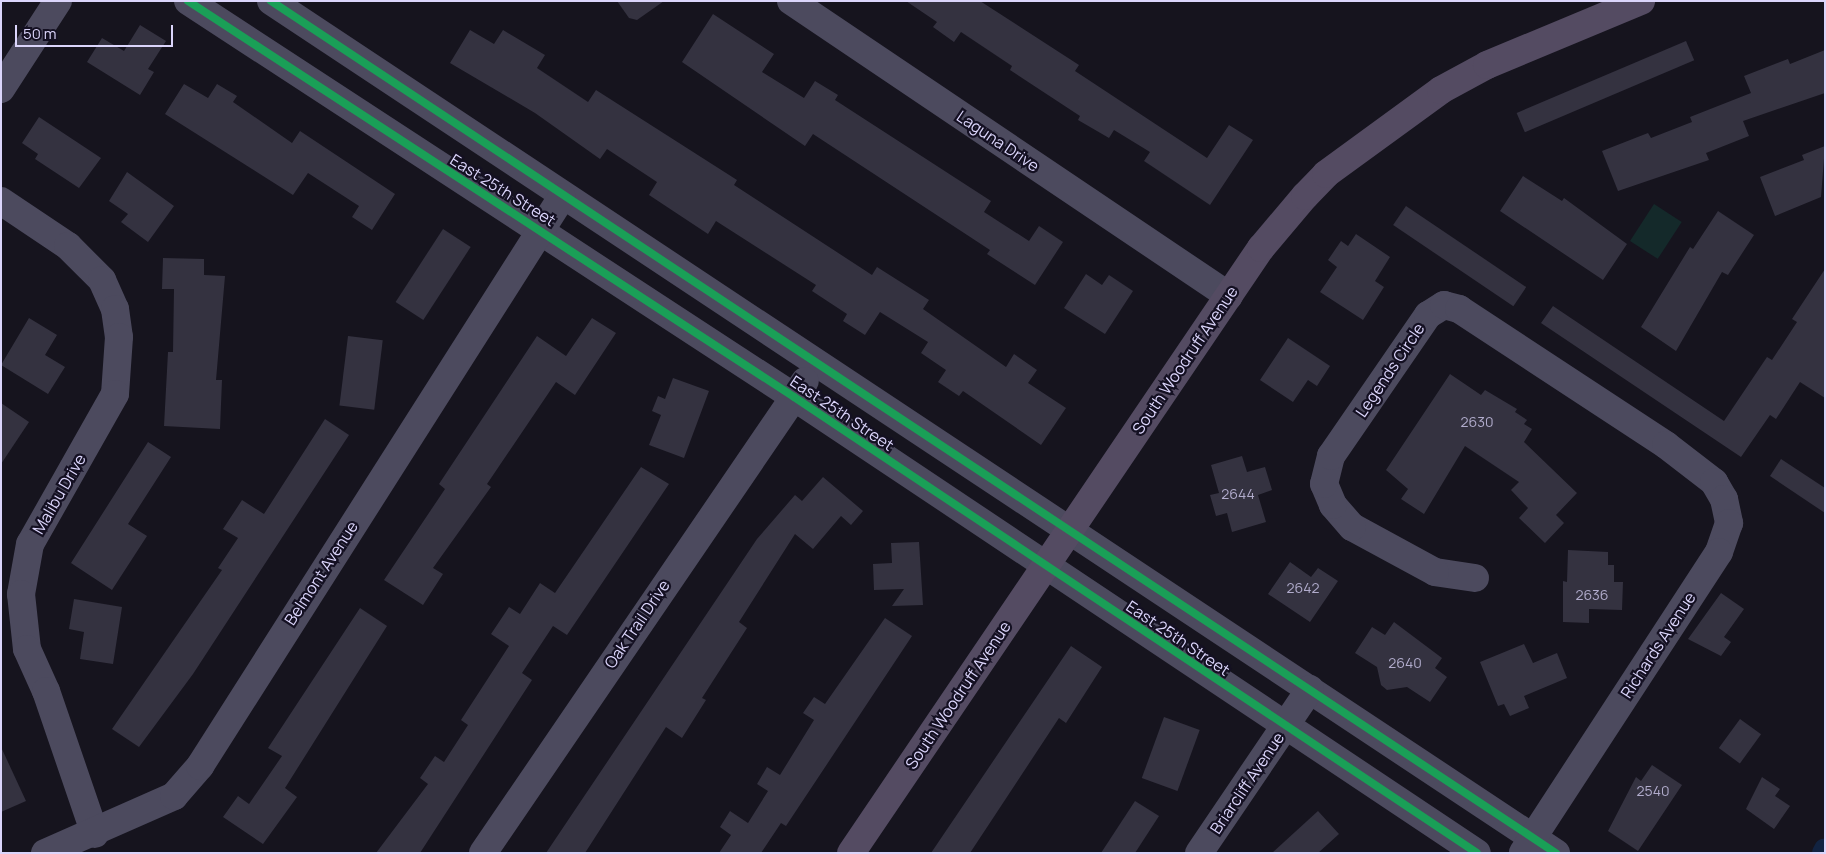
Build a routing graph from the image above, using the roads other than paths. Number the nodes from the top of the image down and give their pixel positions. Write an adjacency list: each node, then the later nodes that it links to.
1 (58, 1): 6 (street)
2 (188, 1): 9 (street, East 25th Street)
3 (271, 1): 7 (street, East 25th Street)
4 (790, 1): 10 (street, Laguna Drive)
5 (1641, 1): 10 (main road, South Woodruff Avenue)
6 (1, 88)
7 (562, 197): 9 (street, Belmont Avenue); 11 (street, East 25th Street)
8 (1, 201): 19 (street, Malibu Drive)
9 (541, 230): 12 (street, East 25th Street); 19 (street, Belmont Avenue)
10 (1229, 296): 14 (main road, South Woodruff Avenue)
11 (816, 366): 12 (street, Oak Trail Drive); 14 (street, East 25th Street)
12 (794, 397): 15 (street, East 25th Street); 22 (street, Oak Trail Drive)
13 (1666, 445): 16 (street, Legends Circle); 20 (street, Richards Avenue)
14 (1069, 529): 15 (main road, South Woodruff Avenue); 17 (street, East 25th Street)
15 (1046, 566): 18 (street, East 25th Street); 23 (main road, South Woodruff Avenue)
16 (1475, 578)
17 (1310, 689): 18 (street, Briarcliff Avenue); 20 (street, East 25th Street)
18 (1286, 726): 24 (street, Briarcliff Avenue); 25 (street, East 25th Street)
19 (95, 834): 21 (street, Belmont Avenue)
20 (1528, 845): 26 (street, East 25th Street)
21 (45, 853)
22 (483, 853)
23 (851, 853)
24 (1199, 853)
25 (1477, 853)
26 (1556, 853)

